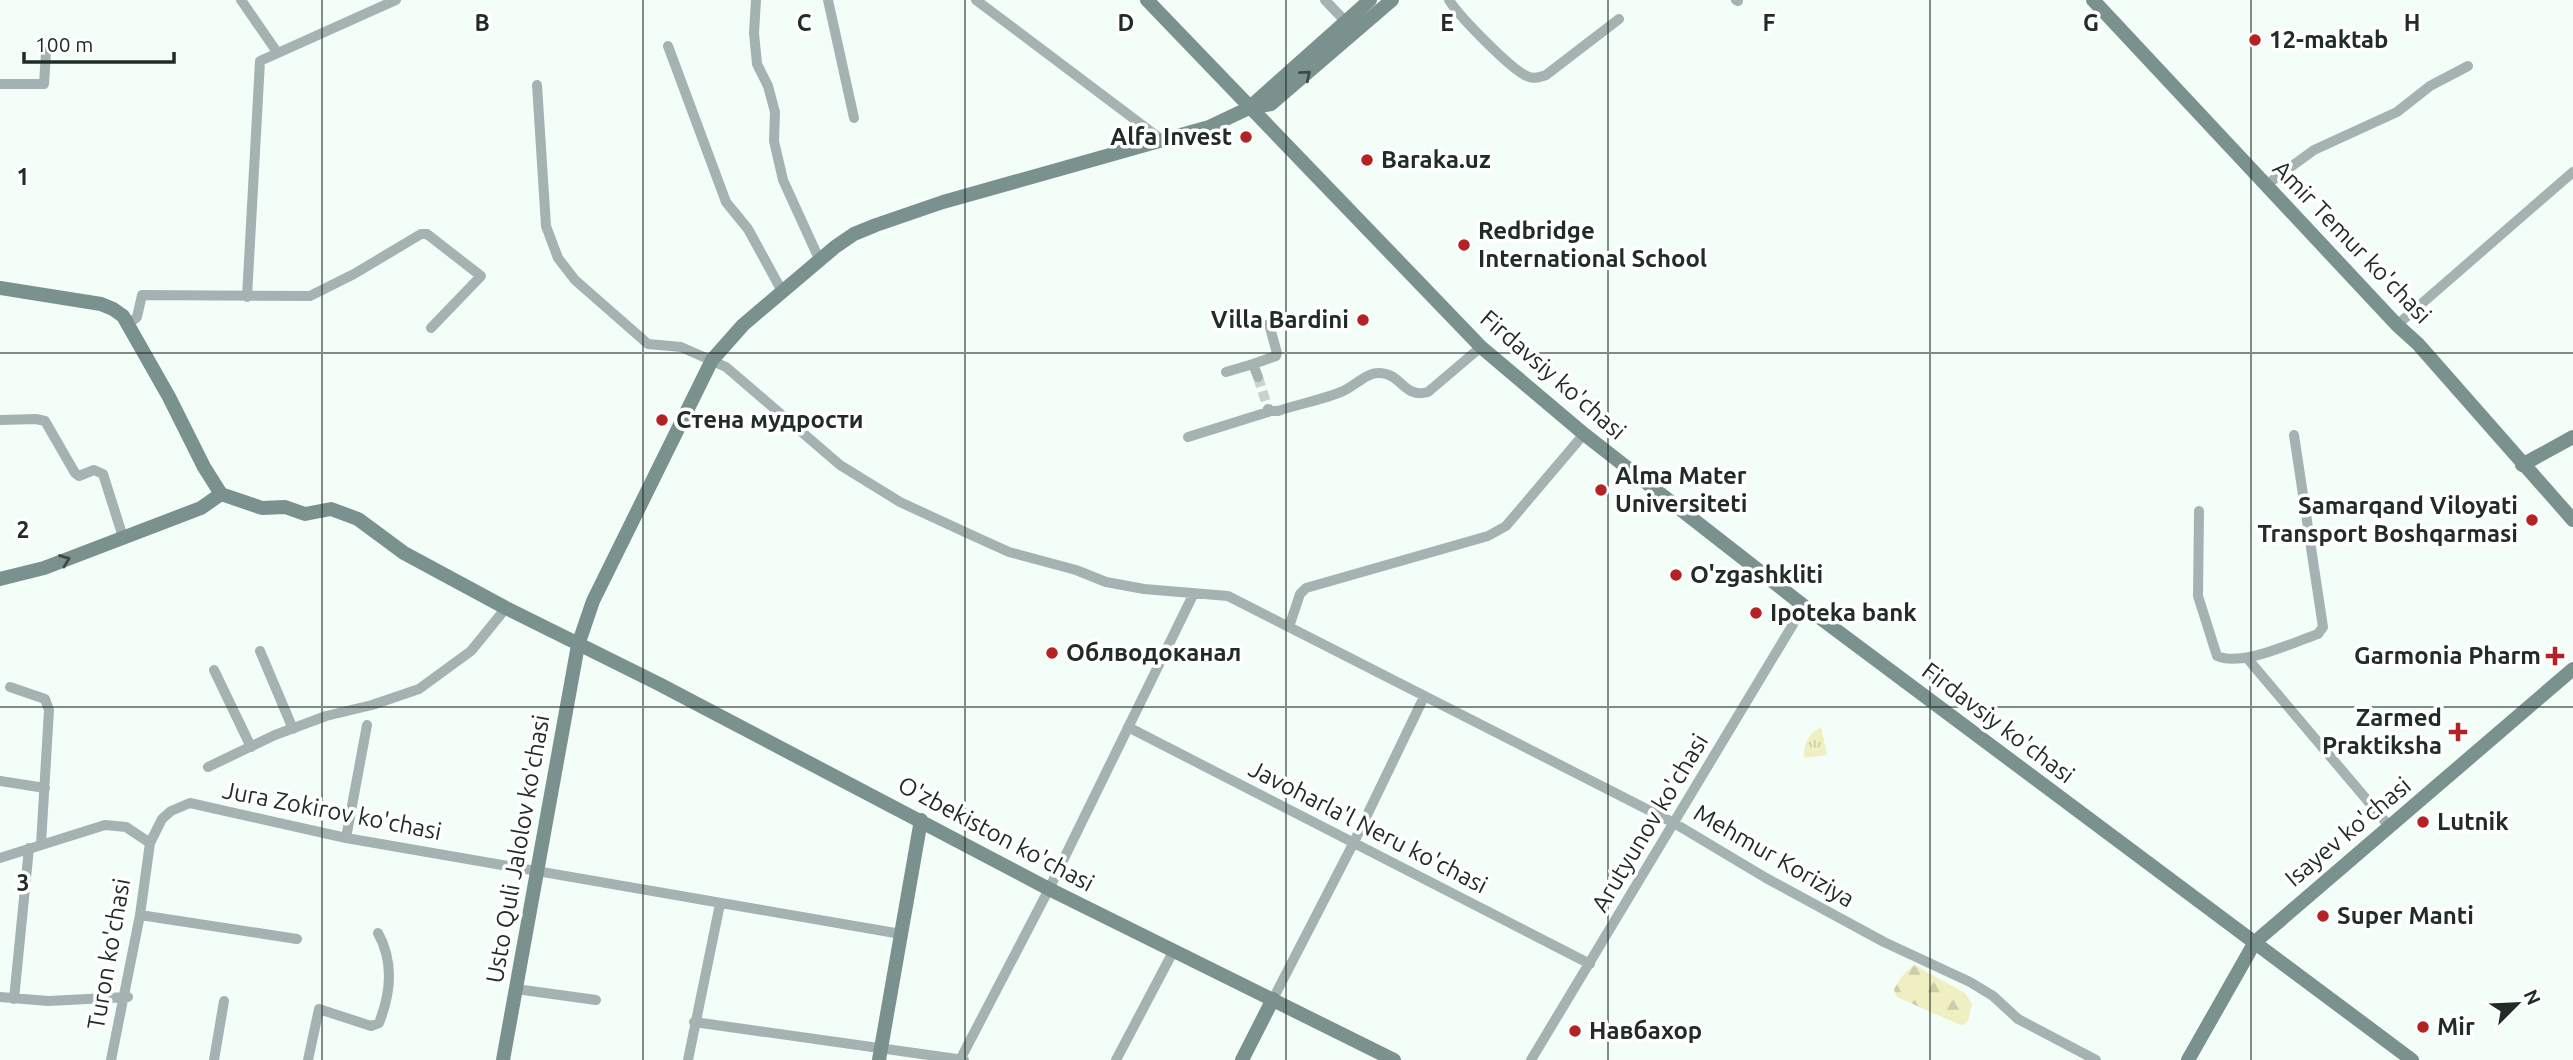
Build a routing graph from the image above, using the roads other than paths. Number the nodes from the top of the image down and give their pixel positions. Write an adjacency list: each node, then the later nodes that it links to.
1 (242, 0): 16 (street)
2 (396, 0): 16 (street)
3 (756, 0): 25 (street)
4 (828, 0): 21 (street)
5 (976, 0): 22 (street)
6 (1147, 0): 20 (main road, Firdavsiy ko'chasi)
7 (1325, 0): 13 (street)
8 (1370, 0): 13 (main road)
9 (1392, 0): 20 (main road, one-way to 9)
10 (1449, 0): 12 (street)
11 (2093, 0): 24 (main road, Amir Temur ko'chasi)
12 (1619, 19)
13 (1347, 23): 20 (main road)
14 (668, 46): 27 (street)
15 (46, 52): 18 (street)
16 (277, 52): 28 (street)
17 (2469, 66): 24 (street)
18 (0, 84)
19 (537, 85): 34 (street, Mehmur Koriziya)
20 (1249, 108): 22 (main road, Usto Quli Jalolov ko'chasi); 33 (main road, Firdavsiy ko'chasi)
21 (854, 118)
22 (1161, 140): 25 (main road, Usto Quli Jalolov ko'chasi)
23 (2573, 172): 31 (street)
24 (2266, 185): 31 (main road, Amir Temur ko'chasi)
25 (820, 261): 27 (main road, Usto Quli Jalolov ko'chasi)
26 (0, 289): 30 (main road)
27 (783, 293): 34 (main road, Usto Quli Jalolov ko'chasi)
28 (247, 297): 30 (street); 32 (street)
29 (1269, 324): 35 (street)
30 (127, 325): 44 (main road)
31 (2397, 325): 43 (main road, Amir Temur ko'chasi)
32 (431, 328)
33 (1481, 346): 39 (main road, Firdavsiy ko'chasi); 41 (street)
34 (712, 360): 49 (street, Mehmur Koriziya); 53 (main road, Usto Quli Jalolov ko'chasi)
35 (1254, 364): 36 (street); 37 (street)
36 (1226, 372)
37 (1258, 377)
38 (0, 420): 47 (street)
39 (1584, 435): 50 (main road, Firdavsiy ko'chasi); 52 (street)
40 (2294, 435): 55 (street)
41 (1188, 437)
42 (2573, 438): 43 (main road)
43 (2522, 465): 46 (main road, Amir Temur ko'chasi)
44 (221, 494): 47 (main road); 51 (main road, O'zbekiston ko'chasi)
45 (2199, 511): 55 (street)
46 (2573, 520)
47 (123, 537): 48 (main road, one-way to 47)
48 (0, 579)
49 (1194, 593): 52 (street, Mehmur Koriziya); 61 (street)
50 (1804, 606): 68 (street, Arutyunov ko'chasi); 83 (main road, Firdavsiy ko'chasi)
51 (506, 608): 53 (main road, O'zbekiston ko'chasi); 62 (street)
52 (1289, 627): 59 (street, Mehmur Koriziya)
53 (578, 645): 67 (main road, O'zbekiston ko'chasi); 76 (main road, Usto Quli Jalolov ko'chasi)
54 (260, 651): 62 (street)
55 (2247, 658): 69 (street)
56 (2573, 669): 69 (main road, Isayev ko'chasi)
57 (214, 670): 63 (street)
58 (10, 687): 66 (street)
59 (1424, 697): 68 (street, Mehmur Koriziya); 71 (street)
60 (367, 725): 70 (street)
61 (1128, 727): 71 (street, Javoharla'l Neru ko'chasi); 77 (street)
62 (293, 729): 63 (street)
63 (251, 747): 64 (street)
64 (208, 767)
65 (0, 780): 66 (street)
66 (45, 788): 72 (street)
67 (921, 820): 77 (main road, O'zbekiston ko'chasi); 81 (main road)
68 (1674, 823): 85 (street, Arutyunov ko'chasi); 105 (street, Mehmur Koriziya)
69 (2389, 826): 83 (main road, Isayev ko'chasi)
70 (346, 838): 74 (street, Jura Zokirov ko'chasi); 76 (street, Jura Zokirov ko'chasi)
71 (1354, 842): 85 (street, Javoharla'l Neru ko'chasi); 90 (street)
72 (41, 844): 73 (street); 74 (street)
73 (29, 848): 75 (street); 89 (street)
74 (149, 849): 79 (street, Turon ko'chasi)
75 (0, 858)
76 (536, 871): 78 (street, Jura Zokirov ko'chasi); 86 (main road, Usto Quli Jalolov ko'chasi)
77 (1049, 889): 84 (main road, O'zbekiston ko'chasi); 95 (street)
78 (720, 904): 81 (street, Jura Zokirov ko'chasi); 93 (street)
79 (140, 915): 82 (street); 88 (street, Turon ko'chasi)
80 (378, 933): 98 (street)
81 (901, 934): 94 (main road)
82 (297, 939)
83 (2255, 942): 106 (main road, Isayev ko'chasi); 107 (main road, Firdavsiy ko'chasi)
84 (1174, 950): 90 (main road, O'zbekiston ko'chasi); 101 (street)
85 (1590, 964): 104 (street, Arutyunov ko'chasi)
86 (516, 989): 91 (street); 99 (main road, Usto Quli Jalolov ko'chasi)
87 (0, 997): 89 (street)
88 (125, 998): 89 (street); 96 (street, Turon ko'chasi)
89 (13, 999)
90 (1273, 999): 102 (main road); 103 (main road, O'zbekiston ko'chasi)
91 (596, 1000)
92 (224, 1001): 97 (street)
93 (694, 1022): 94 (street); 100 (street)
94 (880, 1055): 95 (street)
95 (962, 1059)
96 (111, 1060)
97 (214, 1060)
98 (308, 1060)
99 (503, 1060)
100 (688, 1060)
101 (1116, 1060)
102 (1242, 1060)
103 (1394, 1060)
104 (1531, 1060)
105 (2096, 1060)
106 (2188, 1060)
107 (2412, 1060)

